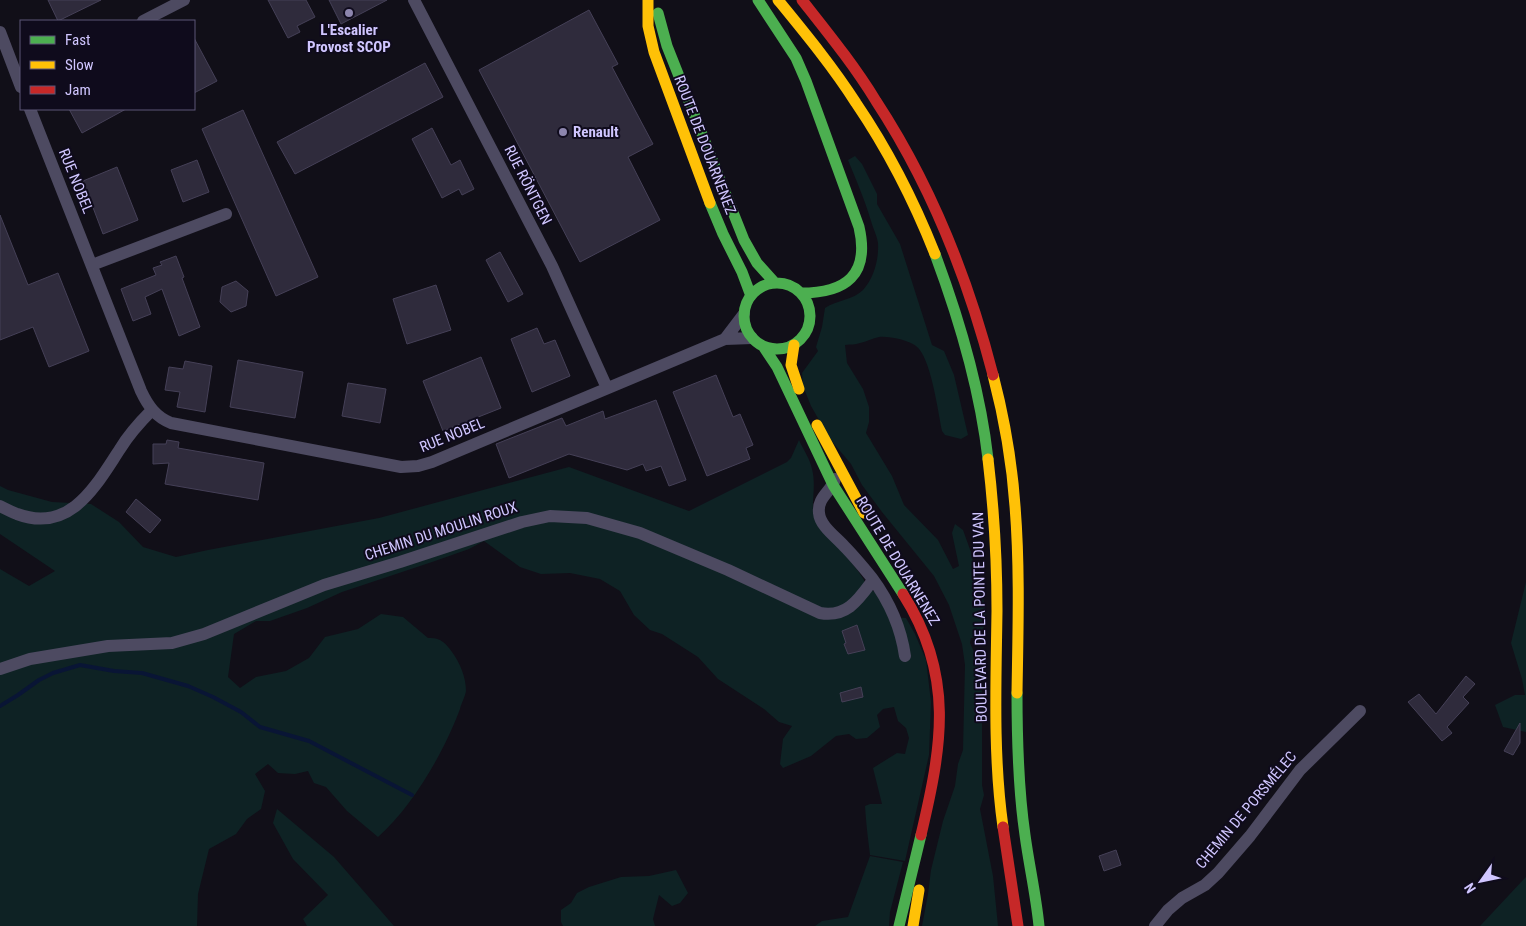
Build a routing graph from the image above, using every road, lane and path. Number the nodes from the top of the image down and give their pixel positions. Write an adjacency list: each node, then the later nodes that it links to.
1 (184, 0): 8 (street)
2 (414, 0): 22 (street, RUE RÖNTGEN)
3 (648, 0): 16 (main road, ROUTE DE DOUARNENEZ)
4 (656, 0): 14 (main road, ROUTE DE DOUARNENEZ)
5 (758, 0): 15 (main road)
6 (778, 0): 35 (main road, BOULEVARD DE LA POINTE DU VAN)
7 (802, 0): 36 (main road)
8 (145, 20)
9 (0, 32): 10 (street)
10 (20, 82)
11 (30, 110): 13 (street, RUE NOBEL)
12 (226, 214): 13 (street)
13 (92, 265): 23 (street, RUE NOBEL)
14 (775, 283): 15 (main road); 16 (main road)
15 (801, 293): 20 (main road)
16 (751, 296): 17 (main road)
17 (744, 314): 18 (main road); 19 (street)
18 (752, 338): 19 (street, RUE NOBEL); 21 (main road)
19 (725, 339): 22 (street, RUE NOBEL)
20 (794, 344): 21 (main road); 24 (main road, ROUTE DE DOUARNENEZ)
21 (763, 346): 25 (main road, ROUTE DE DOUARNENEZ)
22 (606, 388): 23 (street, RUE NOBEL)
23 (152, 410): 26 (street)
24 (839, 465): 25 (street); 28 (main road, ROUTE DE DOUARNENEZ)
25 (833, 484): 27 (street); 33 (main road, ROUTE DE DOUARNENEZ)
26 (0, 506)
27 (873, 580): 29 (street); 30 (street, CHEMIN DU MOULIN ROUX)
28 (916, 594)
29 (905, 656)
30 (0, 669)
31 (1360, 711): 37 (street, CHEMIN DE PORSMÉLEC)
32 (946, 772): 34 (main road)
33 (899, 926)
34 (913, 926)
35 (1018, 926)
36 (1039, 926)
37 (1155, 926)

